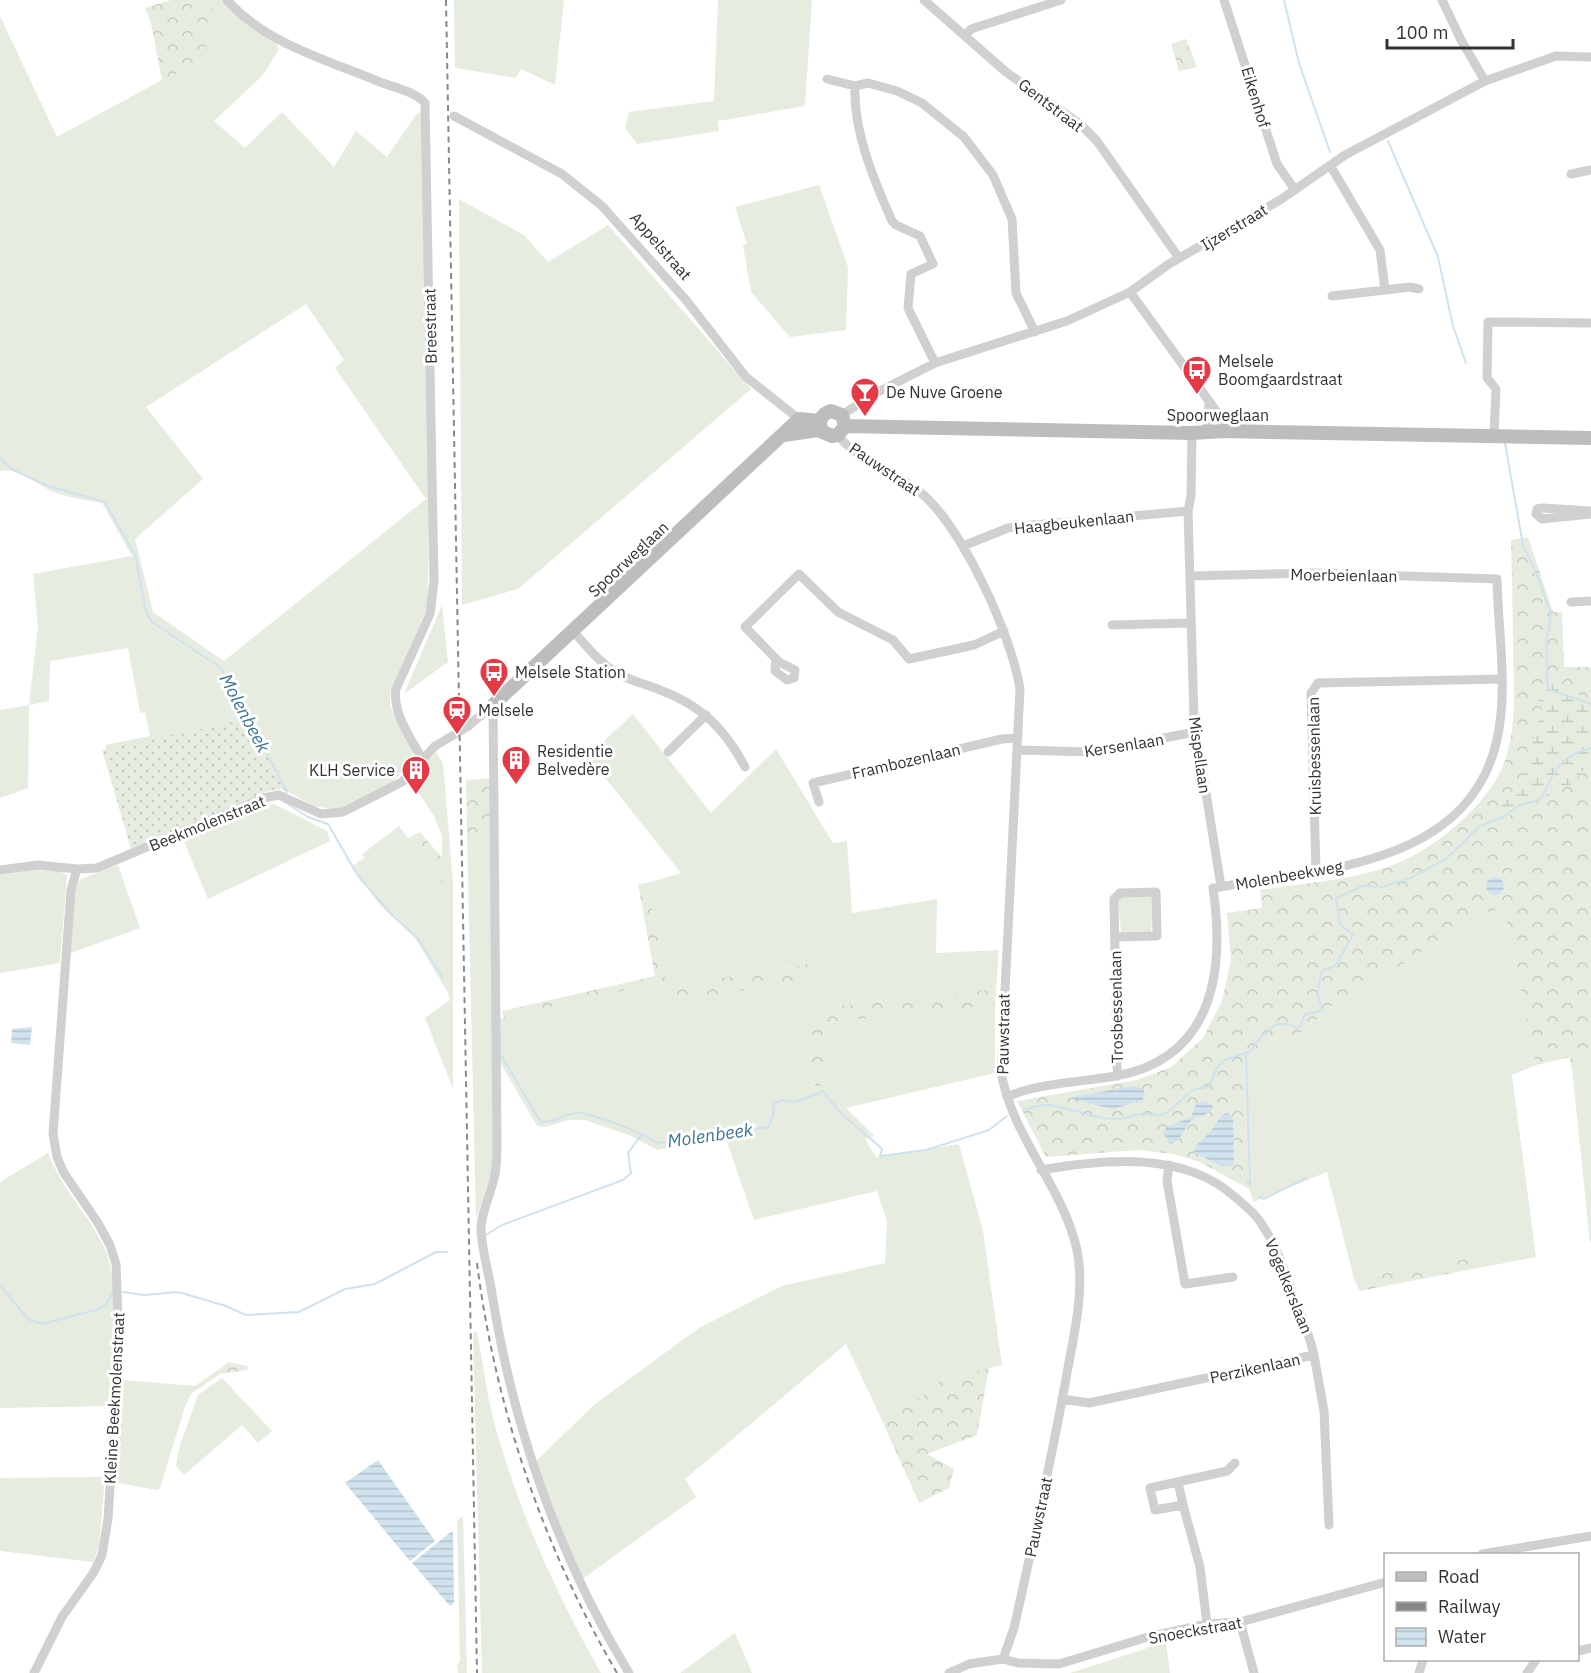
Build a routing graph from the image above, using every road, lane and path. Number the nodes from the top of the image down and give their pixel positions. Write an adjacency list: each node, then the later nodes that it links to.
1 (227, 0): 56 (street, Breestraat)
2 (924, 0): 7 (street, Gentstraat)
3 (1061, 0): 6 (street)
4 (1224, 0): 17 (street, Eikenhof)
5 (1442, 0): 11 (street)
6 (989, 25): 7 (street); 8 (street)
7 (966, 35): 8 (street, Gentstraat)
8 (975, 44): 18 (street, Gentstraat)
9 (1591, 57): 11 (street, Ijzerstraat)
10 (827, 79): 12 (street)
11 (1485, 81): 14 (street, Ijzerstraat)
12 (855, 86): 24 (street); 25 (street)
13 (454, 116): 27 (street, Appelstraat)
14 (1330, 165): 17 (street, Ijzerstraat); 20 (street)
15 (1591, 170): 16 (street)
16 (1571, 174)
17 (1294, 190): 18 (street, Ijzerstraat)
18 (1179, 258): 21 (street, Ijzerstraat)
19 (1419, 289): 20 (street)
20 (1385, 290): 22 (street)
21 (1130, 292): 24 (street, Ijzerstraat); 26 (street)
22 (1332, 296)
23 (1591, 323): 34 (street)
24 (1035, 332): 25 (street, Ijzerstraat)
25 (935, 363): 29 (street, Ijzerstraat)
26 (1209, 403): 30 (street); 31 (street)
27 (799, 419): 28 (street); 33 (street, Spoorweglaan)
28 (821, 426): 29 (street, Spoorweglaan); 29 (street, Spoorweglaan); 33 (street, Spoorweglaan)
29 (841, 426): 32 (street, Spoorweglaan); 38 (street, Pauwstraat)
30 (1207, 430): 31 (street, Spoorweglaan); 32 (street, Spoorweglaan)
31 (1224, 431): 34 (street, Spoorweglaan)
32 (1192, 433): 36 (street, Mispellaan)
33 (784, 435): 46 (street, Spoorweglaan)
34 (1494, 435): 35 (street, Spoorweglaan)
35 (1591, 438)
36 (1188, 511): 38 (street, Haagbeukenlaan); 39 (street, Mispellaan)
37 (1591, 513): 37 (street)
38 (963, 546): 45 (street, Pauwstraat)
39 (1190, 576): 40 (street, Moerbeienlaan); 43 (street, Mispellaan)
40 (1497, 579): 48 (street, Molenbeekweg)
41 (1591, 601): 42 (street)
42 (1572, 602)
43 (1191, 622): 44 (street); 52 (street, Mispellaan)
44 (1112, 625)
45 (1004, 631): 47 (street); 53 (street, Pauwstraat)
46 (574, 632): 49 (street, Spoorweglaan); 50 (street)
47 (776, 658)
48 (1502, 679): 61 (street, Molenbeekweg); 61 (street, Kruisbessenlaan)
49 (493, 705): 51 (street, Spoorweglaan); 82 (street)
50 (706, 714): 55 (street); 57 (street)
51 (459, 731): 56 (street, Beekmolenstraat)
52 (1195, 732): 54 (street, Kersenlaan); 62 (street, Mispellaan)
53 (1018, 738): 54 (street, Pauwstraat); 58 (street, Frambozenlaan)
54 (1018, 750): 65 (street, Pauwstraat)
55 (668, 752)
56 (422, 759): 59 (street, Beekmolenstraat)
57 (746, 767)
58 (819, 802)
59 (77, 869): 60 (street, Beekmolenstraat); 81 (street, Kleine Beekmolenstraat)
60 (0, 870)
61 (1316, 871): 62 (street, Molenbeekweg)
62 (1221, 886): 64 (street, Molenbeekweg)
63 (1115, 937): 63 (street, Trosbessenlaan); 64 (street, Trosbessenlaan)
64 (1118, 1076): 65 (street, Molenbeekweg)
65 (1007, 1097): 67 (street, Pauwstraat)
66 (1169, 1165): 67 (street, Vogelkerslaan); 68 (street); 69 (street, Vogelkerslaan)
67 (1041, 1170): 70 (street, Pauwstraat)
68 (1233, 1277)
69 (1314, 1355): 70 (street, Perzikenlaan); 74 (street, Perzikenlaan)
70 (1062, 1399): 80 (street, Pauwstraat)
71 (1235, 1463): 72 (street)
72 (1178, 1482): 73 (street); 73 (street)
73 (1183, 1504): 79 (street)
74 (1329, 1525)
75 (1591, 1536): 76 (street)
76 (1488, 1553)
77 (1384, 1583): 78 (street, Snoeckstraat)
78 (1240, 1622): 79 (street, Snoeckstraat); 84 (street)
79 (1207, 1624): 80 (street, Snoeckstraat)
80 (1003, 1659): 83 (street)
81 (34, 1673)
82 (629, 1673)
83 (950, 1673)
84 (1254, 1673)

